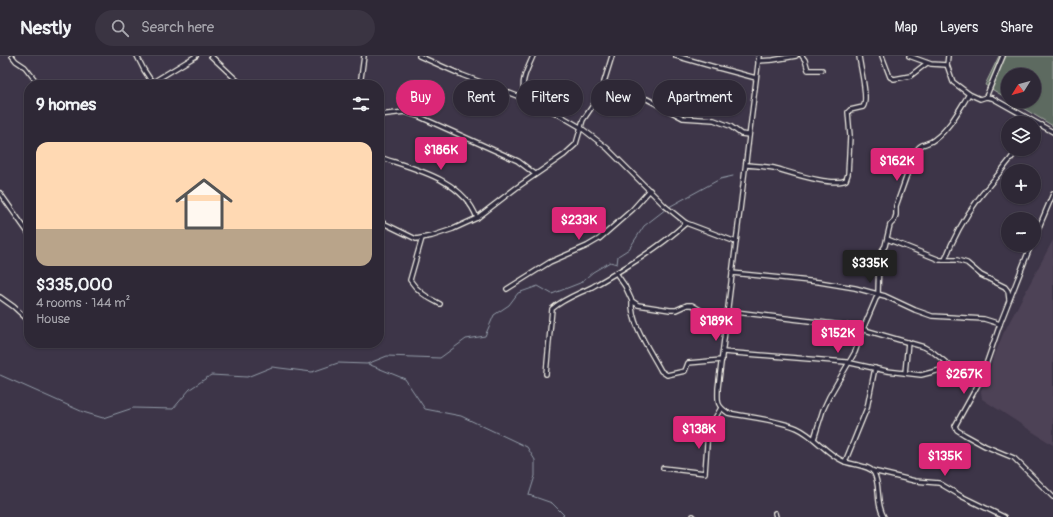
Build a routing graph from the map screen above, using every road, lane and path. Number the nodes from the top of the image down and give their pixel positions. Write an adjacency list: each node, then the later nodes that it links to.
1 (12, 56): 23 (street)
2 (137, 56): 24 (street)
3 (196, 56): 25 (street)
4 (211, 56): 26 (street)
5 (364, 56): 27 (street)
6 (419, 56): 30 (street)
7 (534, 56): 28 (street)
8 (612, 56): 37 (street)
9 (676, 56): 22 (street)
10 (759, 56): 18 (street)
11 (796, 56): 18 (street)
12 (802, 56): 21 (street)
13 (859, 56): 42 (street)
14 (882, 56): 19 (street)
15 (909, 56): 19 (street)
16 (948, 56): 20 (street)
17 (1003, 56): 31 (street)
18 (758, 61): 22 (street)
19 (927, 63): 20 (street)
20 (946, 65): 29 (street)
21 (822, 70)
22 (756, 78): 39 (street)
23 (35, 80)
24 (151, 80)
25 (155, 80)
26 (237, 80)
27 (361, 80)
28 (523, 80)
29 (969, 94): 31 (street); 53 (street)
30 (517, 96)
31 (986, 97): 35 (street)
32 (647, 99): 39 (street)
33 (384, 114): 43 (street)
34 (561, 116): 37 (street)
35 (1025, 116)
36 (1041, 125): 38 (street)
37 (580, 127): 43 (street); 44 (street)
38 (1053, 132)
39 (749, 135): 42 (street)
40 (1013, 156): 56 (street)
41 (384, 159): 47 (street)
42 (746, 164): 54 (street)
43 (535, 174): 47 (street)
44 (650, 190): 50 (street); 59 (street)
45 (0, 193): 51 (street)
46 (1053, 194): 49 (street)
47 (477, 218): 52 (street)
48 (384, 222): 52 (street)
49 (1041, 222)
50 (686, 223): 54 (street); 57 (street)
51 (24, 227)
52 (422, 238): 64 (street)
53 (887, 239): 56 (street); 60 (street)
54 (736, 242): 58 (street)
55 (1029, 252): 62 (street)
56 (945, 260): 62 (street)
57 (616, 273): 63 (street); 77 (street)
58 (732, 273): 60 (street); 65 (street)
59 (507, 289)
60 (878, 294): 68 (street); 69 (street)
61 (0, 297): 67 (street)
62 (1009, 300): 68 (street)
63 (632, 301): 66 (street); 72 (street)
64 (440, 304)
65 (727, 311): 66 (street); 69 (street)
66 (727, 316): 71 (street)
67 (24, 317)
68 (1000, 324): 78 (street)
69 (863, 329): 70 (street); 73 (street)
70 (908, 342): 74 (street); 76 (street)
71 (723, 352): 72 (street); 73 (street)
72 (722, 360): 79 (street)
73 (850, 363): 75 (street); 80 (street)
74 (952, 367): 76 (street); 78 (street)
75 (875, 368): 76 (street); 81 (street)
76 (905, 373)
77 (546, 374)
78 (980, 383): 84 (street)
79 (721, 408): 80 (street); 82 (street)
80 (814, 439): 81 (street)
81 (845, 462): 83 (street)
82 (663, 468)
83 (873, 471): 85 (street); 86 (street)
84 (1053, 497)
85 (884, 517)
86 (1004, 517)

